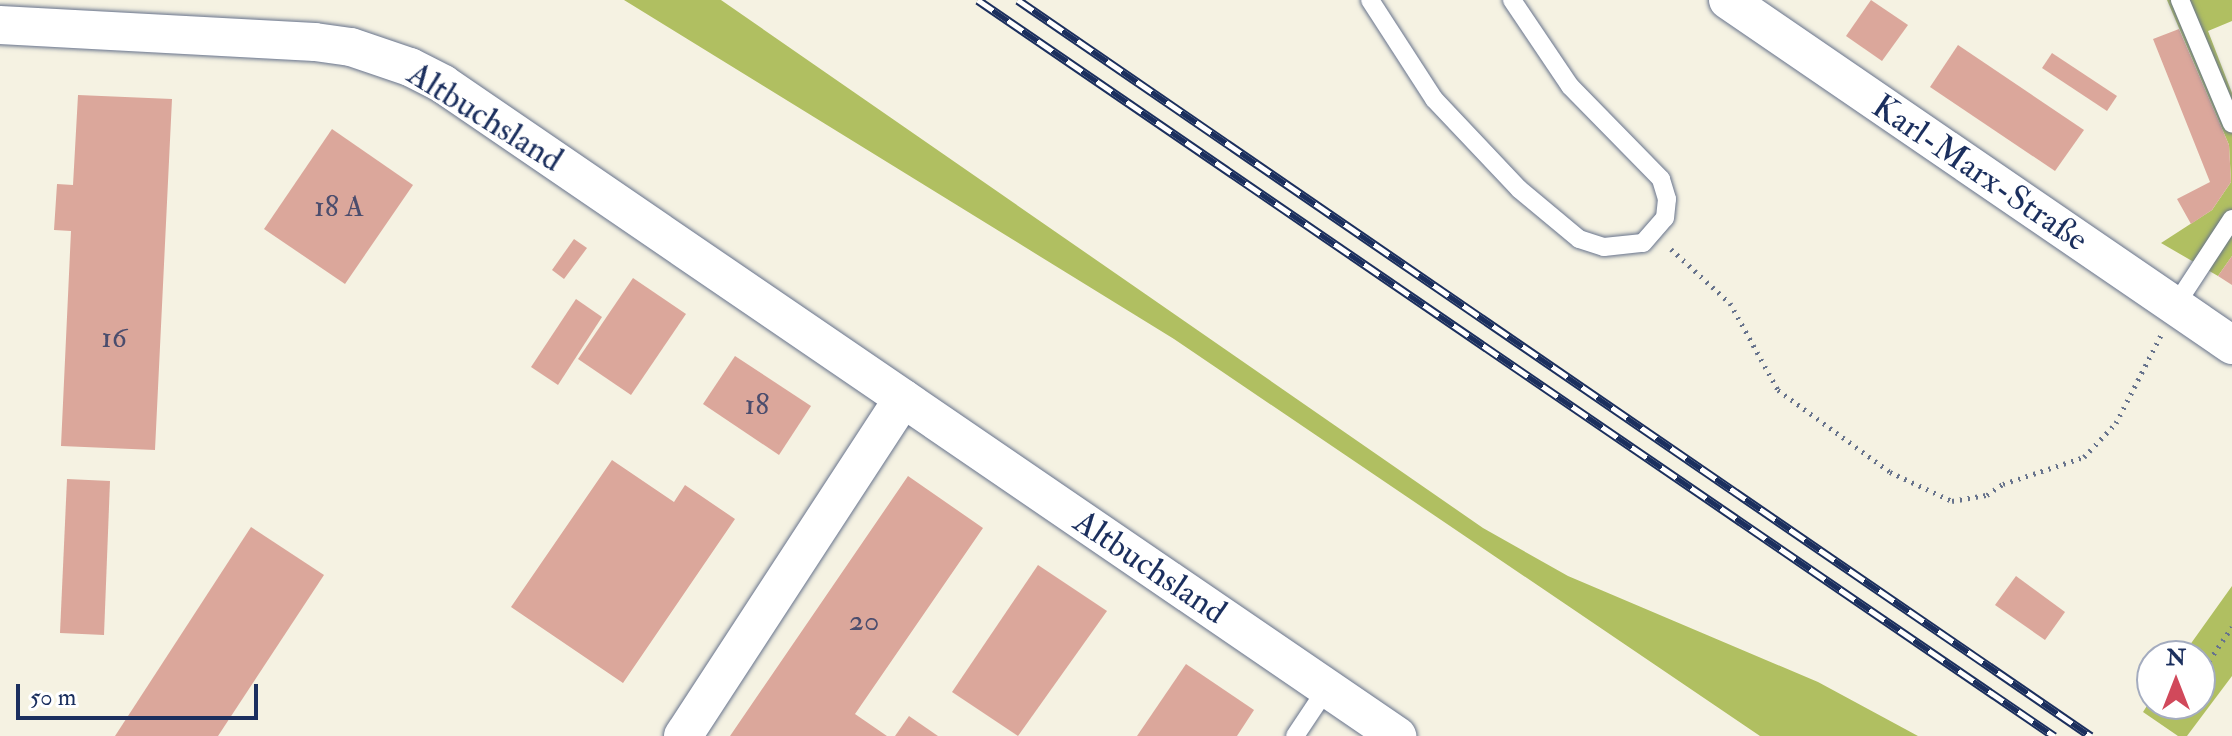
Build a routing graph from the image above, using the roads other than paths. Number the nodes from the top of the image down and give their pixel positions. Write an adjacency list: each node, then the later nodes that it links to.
1 (1370, 0): 2 (lane)
2 (1512, 0)
3 (1728, 0): 8 (street, Karl-Marx-Straße)
4 (2180, 0): 6 (lane)
5 (0, 25): 10 (street, Altbuchsland)
6 (2232, 124)
7 (2232, 219): 8 (lane)
8 (2175, 306): 9 (street, Karl-Marx-Straße)
9 (2232, 345)
10 (903, 398): 11 (street, Altbuchsland); 12 (street)
11 (1327, 688): 13 (lane); 14 (street, Altbuchsland)
12 (683, 736)
13 (1295, 736)
14 (1397, 736)

